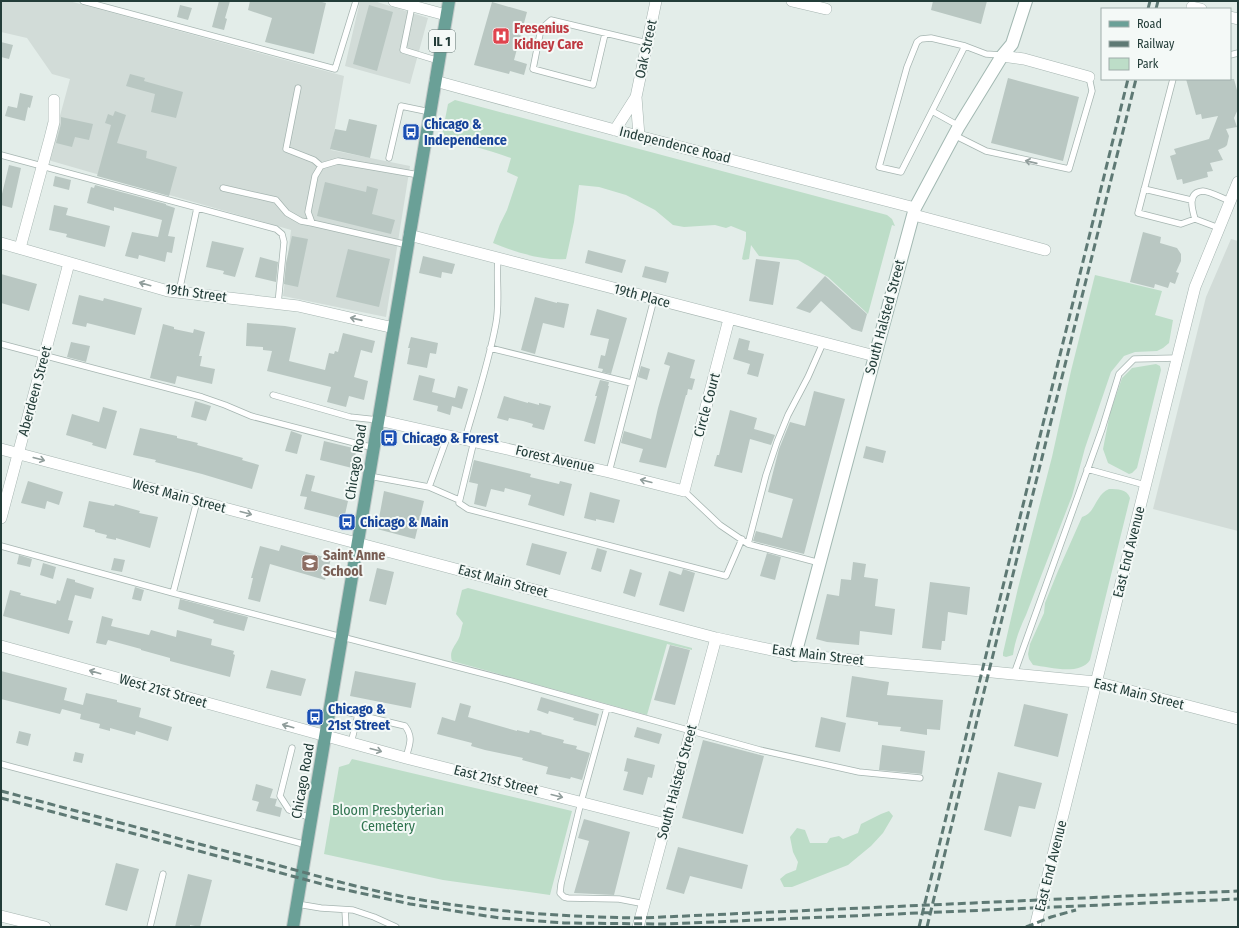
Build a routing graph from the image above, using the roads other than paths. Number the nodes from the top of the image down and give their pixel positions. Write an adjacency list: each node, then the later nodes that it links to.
1 (83, 1): 2 (lane)
2 (356, 1)
3 (394, 1): 8 (street)
4 (449, 1): 10 (main road, Chicago Road / IL 1)
5 (656, 1): 12 (street, Oak Street)
6 (792, 1): 9 (street)
7 (1026, 1): 14 (street, South Halsted Street)
8 (412, 6): 10 (street); 15 (lane)
9 (826, 9)
10 (446, 15): 15 (main road, Chicago Road / IL 1)
11 (605, 34): 11 (lane); 12 (lane)
12 (647, 43): 20 (street, Oak Street)
13 (965, 46): 14 (lane); 22 (lane); 22 (lane)
14 (1002, 56): 16 (street); 25 (street, South Halsted Street)
15 (438, 61): 18 (main road, Chicago Road / IL 1)
16 (1089, 77): 25 (lane, one-way to 25)
17 (1173, 80): 34 (lane)
18 (435, 81): 23 (main road, Chicago Road / IL 1); 24 (street, Independence Road)
19 (298, 88): 30 (lane)
20 (636, 97): 24 (street, Oak Street); 26 (street, Oak Street)
21 (54, 100): 29 (street)
22 (932, 111): 25 (lane)
23 (430, 112): 28 (lane); 31 (main road, Chicago Road / IL 1)
24 (615, 130): 26 (street, Independence Road)
25 (957, 130): 38 (street, South Halsted Street)
26 (639, 136): 38 (street, Independence Road)
27 (1, 155): 29 (lane)
28 (389, 158)
29 (42, 166): 37 (lane); 44 (street)
30 (321, 166): 31 (lane); 40 (lane)
31 (419, 175): 42 (main road, Chicago Road / IL 1)
32 (1238, 182): 36 (street, East End Avenue)
33 (222, 188): 40 (lane)
34 (1144, 188): 35 (lane); 39 (lane)
35 (1191, 200): 36 (lane); 39 (lane)
36 (1230, 201): 41 (street, East End Avenue)
37 (197, 208): 48 (lane); 50 (lane)
38 (915, 211): 45 (street, Independence Road); 57 (street, South Halsted Street)
39 (1195, 219): 41 (lane)
40 (312, 223): 42 (lane)
41 (1219, 228): 58 (street, East End Avenue)
42 (408, 240): 46 (street, 19th Place); 52 (main road, Chicago Road / IL 1)
43 (1, 244): 44 (street, 19th Street)
44 (20, 248): 47 (street, 19th Street)
45 (1045, 250)
46 (498, 258): 49 (street, 19th Place); 55 (lane)
47 (69, 263): 48 (street, 19th Street, one-way to 47); 56 (street, Aberdeen Street)
48 (179, 292): 50 (street, 19th Street)
49 (654, 299): 51 (street, 19th Place); 59 (lane)
50 (278, 304): 52 (street, 19th Street, one-way to 50)
51 (729, 319): 53 (street, 19th Place); 72 (street, Circle Court)
52 (394, 328): 61 (main road, Chicago Road / IL 1)
53 (823, 343): 57 (street, 19th Place); 78 (lane)
54 (1, 344): 56 (lane)
55 (490, 348): 59 (lane); 63 (lane)
56 (44, 356): 64 (lane); 66 (street, Aberdeen Street)
57 (875, 356): 80 (street, South Halsted Street)
58 (1177, 358): 67 (lane); 70 (street, East End Avenue)
59 (631, 383): 68 (lane)
60 (273, 395): 61 (lane)
61 (378, 420): 62 (street, Forest Avenue); 64 (main road, Chicago Road / IL 1)
62 (448, 435): 63 (street, Forest Avenue); 71 (lane)
63 (470, 440): 68 (street, Forest Avenue); 73 (lane)
64 (374, 448): 69 (main road, Chicago Road / IL 1)
65 (1, 449): 66 (street, West Main Street)
66 (18, 454): 74 (street, West Main Street, one-way to 74); 75 (street, Aberdeen Street)
67 (1087, 469): 70 (lane); 86 (lane)
68 (609, 472): 72 (street, Forest Avenue, one-way to 68)
69 (369, 476): 71 (lane); 77 (main road, Chicago Road / IL 1)
70 (1145, 485): 87 (street, East End Avenue)
71 (429, 487): 73 (lane)
72 (684, 491): 76 (lane)
73 (459, 500): 76 (lane)
74 (197, 501): 77 (street, West Main Street, one-way to 77); 81 (lane)
75 (1, 518)
76 (742, 539): 78 (lane)
77 (358, 543): 82 (main road, Chicago Road / IL 1); 83 (street, East Main Street)
78 (748, 544): 80 (lane)
79 (1, 546): 81 (lane)
80 (820, 563): 85 (street, South Halsted Street)
81 (173, 593): 82 (lane)
82 (342, 638): 88 (main road, Chicago Road / IL 1); 89 (lane)
83 (716, 638): 85 (street, East Main Street); 92 (street, South Halsted Street)
84 (1, 646): 93 (street, West 21st Street, one-way to 84)
85 (795, 655): 86 (street, East Main Street)
86 (1014, 674): 87 (street, East Main Street)
87 (1096, 682): 91 (street, East Main Street); 114 (street, East End Avenue)
88 (330, 708): 90 (lane); 93 (main road, Chicago Road / IL 1)
89 (607, 708): 92 (lane); 99 (lane)
90 (358, 715): 94 (lane); 96 (lane)
91 (1238, 719)
92 (691, 731): 98 (lane); 101 (street, South Halsted Street)
93 (325, 736): 94 (street, East 21st Street); 100 (main road, Chicago Road / IL 1)
94 (350, 743): 96 (street, East 21st Street, one-way to 96)
95 (292, 748): 100 (lane)
96 (406, 758): 99 (street, East 21st Street, one-way to 99)
97 (1, 764): 102 (lane)
98 (920, 778)
99 (581, 802): 101 (street, East 21st Street); 105 (lane)
100 (312, 818): 102 (main road, Chicago Road / IL 1)
101 (666, 824): 105 (street, South Halsted Street)
102 (307, 845): 104 (main road, Chicago Road / IL 1)
103 (163, 874): 109 (lane)
104 (297, 904): 106 (lane); 110 (main road, Chicago Road / IL 1)
105 (644, 904): 113 (street, South Halsted Street)
106 (345, 910): 111 (lane); 112 (lane)
107 (1, 916): 108 (street)
108 (45, 927)
109 (150, 927)
110 (293, 927)
111 (346, 927)
112 (396, 927)
113 (638, 927)
114 (1036, 927)

